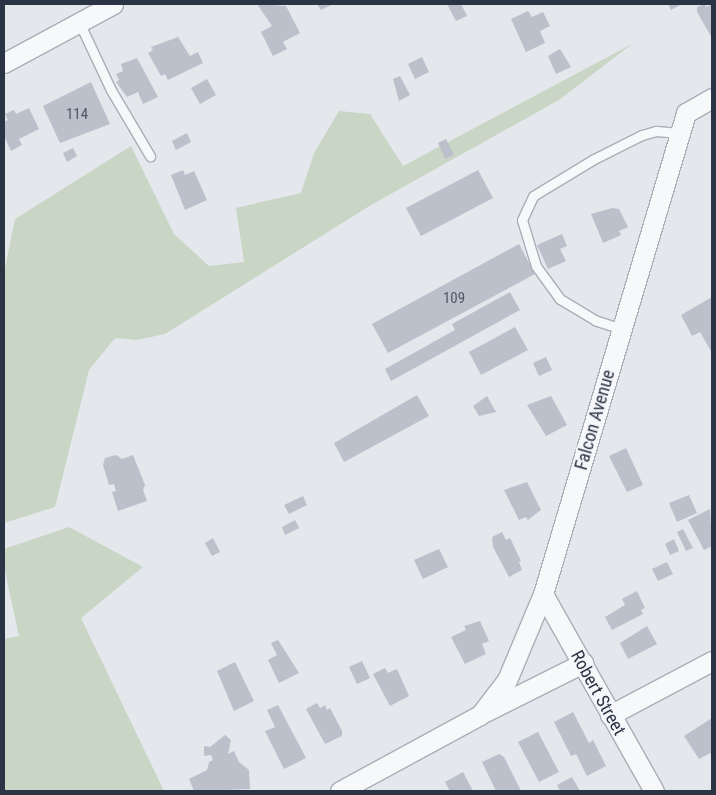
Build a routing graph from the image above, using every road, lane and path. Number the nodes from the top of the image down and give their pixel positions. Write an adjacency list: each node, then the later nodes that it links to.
1 (113, 4): 2 (street)
2 (85, 14): 3 (street); 6 (lane)
3 (4, 63)
4 (712, 98): 5 (street, Falcon Avenue)
5 (680, 133): 7 (street, Falcon Avenue); 7 (lane)
6 (150, 156)
7 (622, 329): 8 (street, Falcon Avenue)
8 (543, 594): 10 (street, Robert Street); 12 (street, Falcon Avenue)
9 (712, 661): 11 (street)
10 (582, 663): 11 (street, Robert Street); 12 (street, Falcon Avenue)
11 (610, 714): 14 (street, Robert Street)
12 (480, 715): 13 (street, Falcon Avenue)
13 (340, 791)
14 (654, 791)

